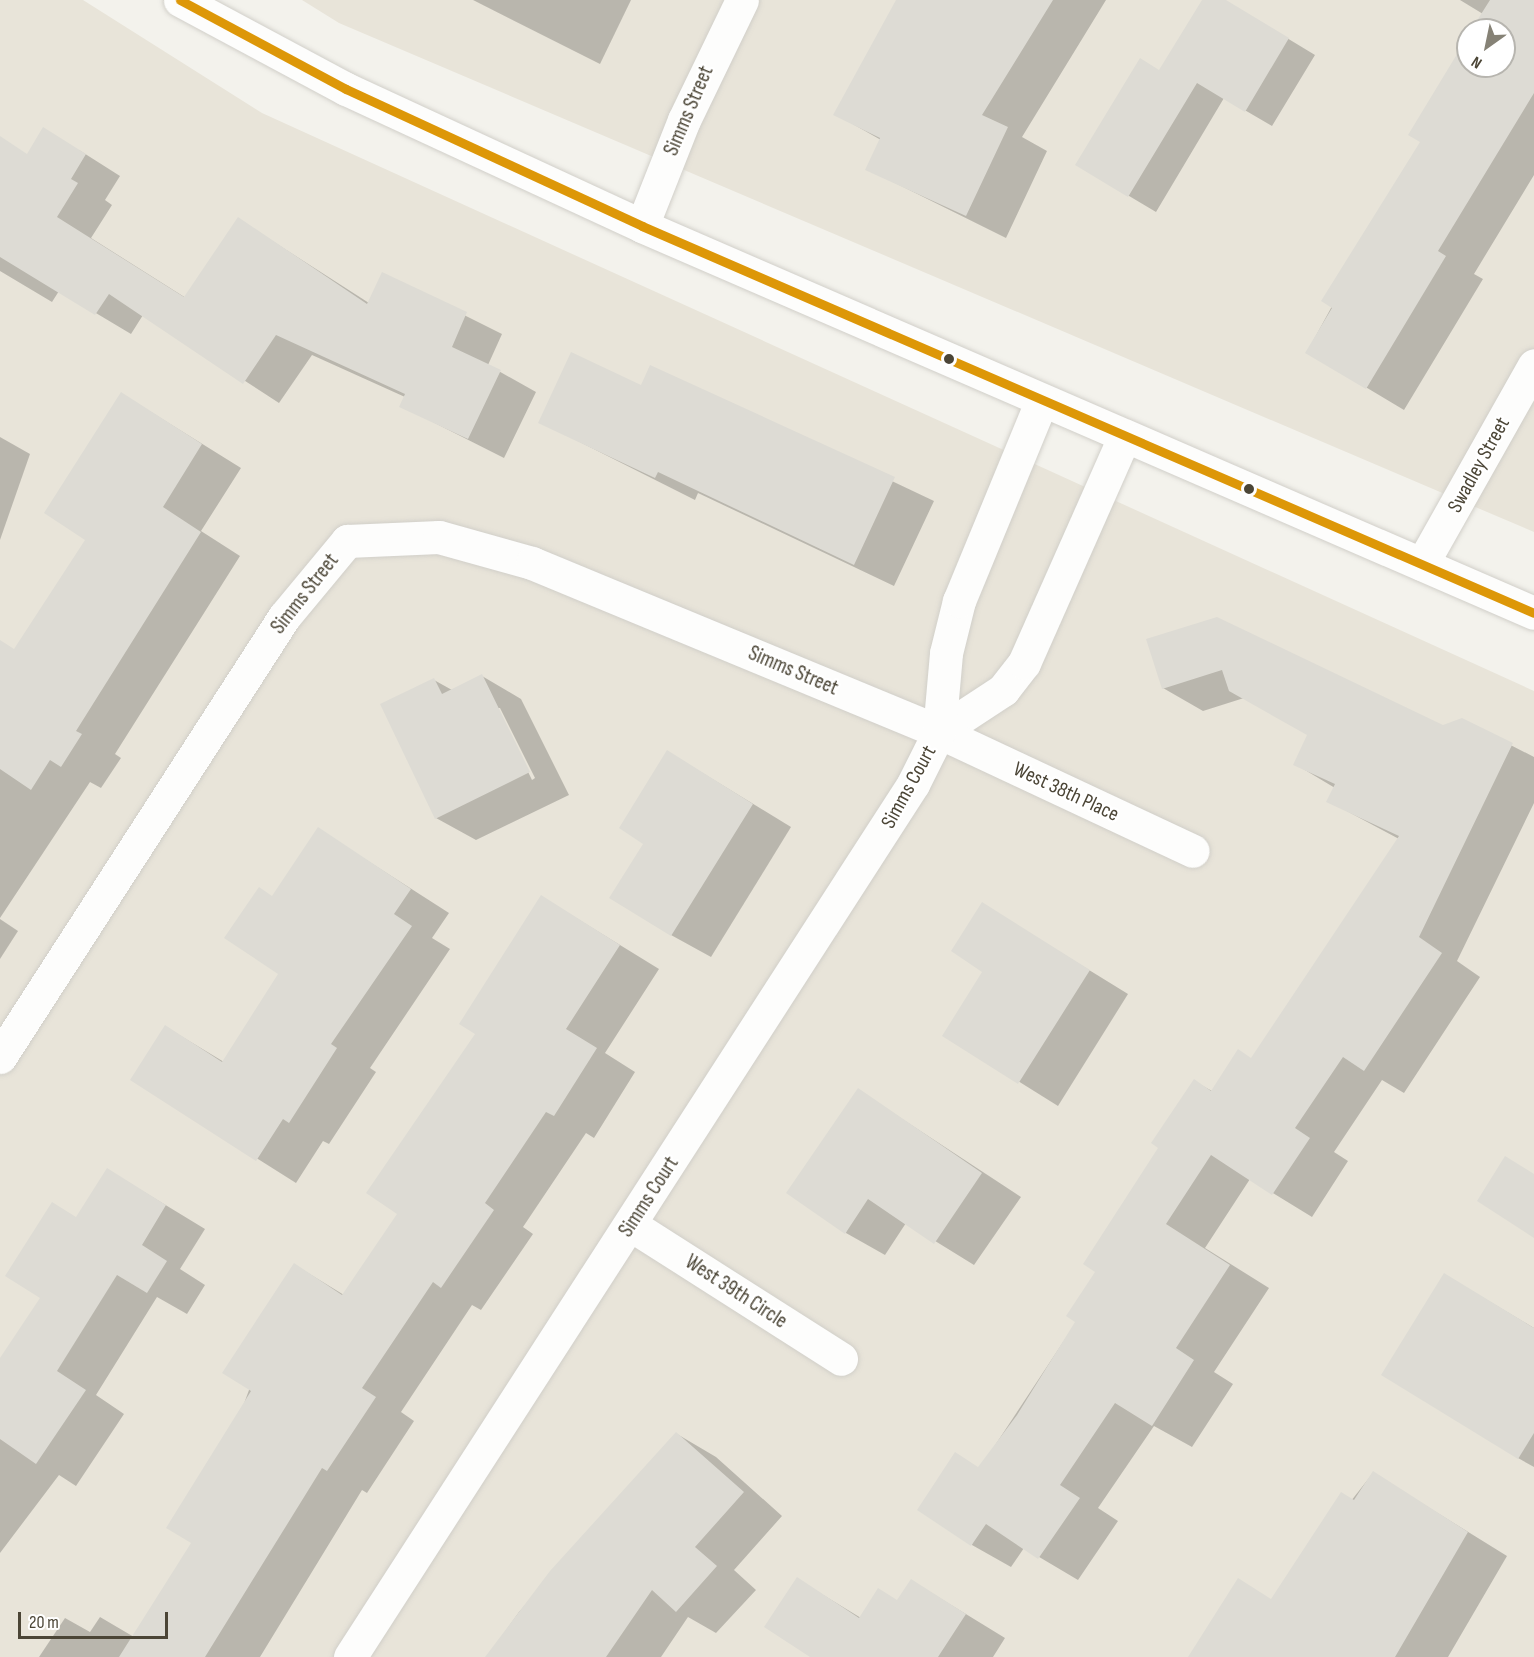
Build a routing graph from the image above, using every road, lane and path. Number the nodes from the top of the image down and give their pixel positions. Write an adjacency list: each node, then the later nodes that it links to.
1 (180, 0): 3 (street)
2 (742, 0): 3 (street, Simms Street)
3 (642, 226): 5 (street)
4 (1534, 365): 7 (street, Swadley Street)
5 (1041, 402): 6 (street); 9 (street, Simms Court)
6 (1124, 437): 7 (street); 9 (street, Simms Court)
7 (1422, 564): 8 (street)
8 (1534, 613)
9 (939, 732): 10 (street, West 38th Place); 11 (street, Simms Street); 12 (street, Simms Court)
10 (1192, 851)
11 (0, 1057)
12 (631, 1225): 13 (street, West 39th Circle); 14 (street, Simms Court)
13 (841, 1359)
14 (350, 1657)

